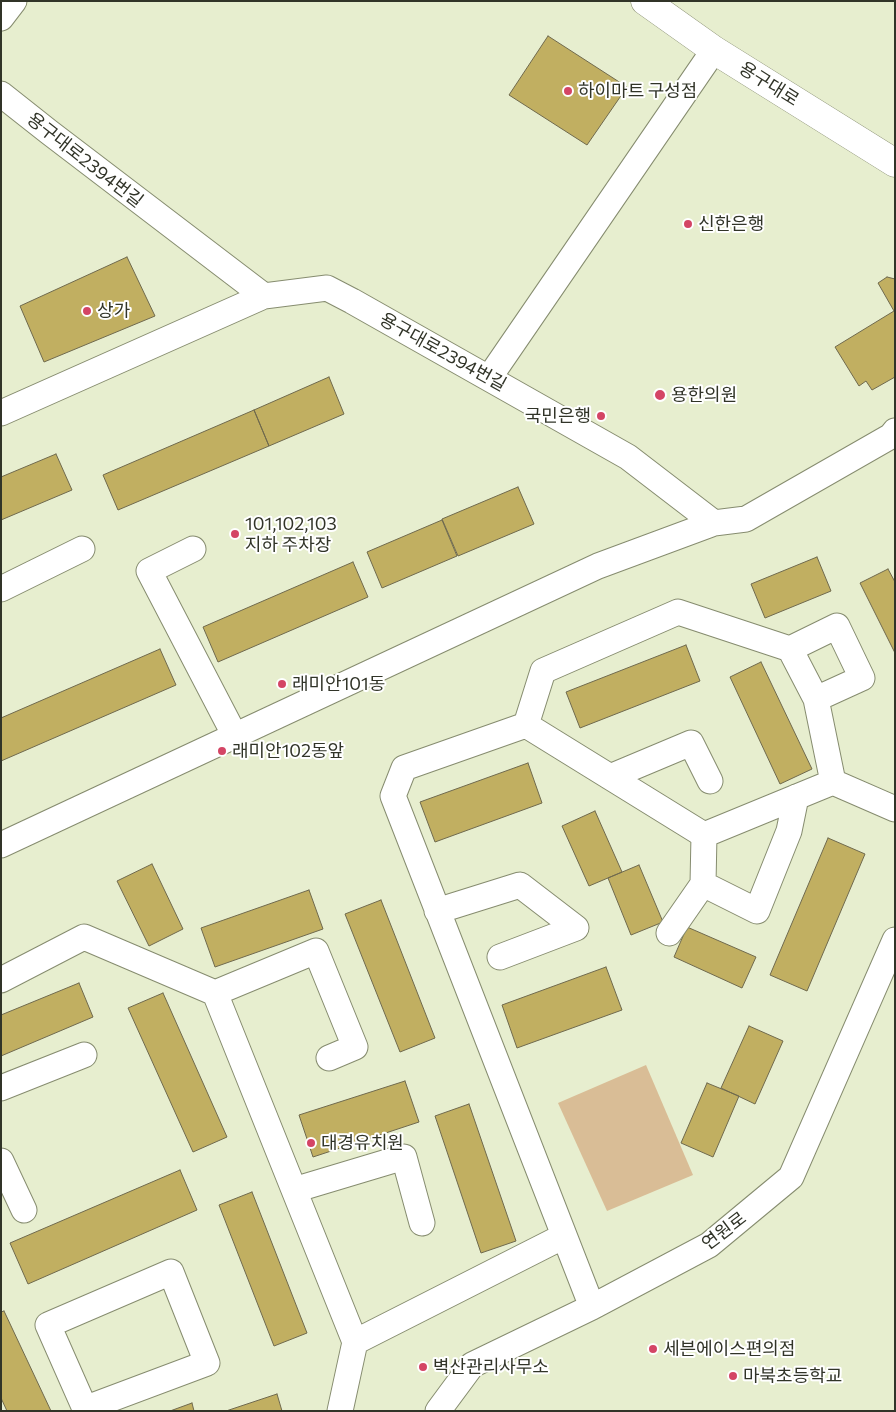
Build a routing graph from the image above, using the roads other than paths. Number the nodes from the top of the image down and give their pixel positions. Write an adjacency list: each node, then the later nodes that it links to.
1 (14, 1): 3 (street)
2 (645, 1): 4 (main road, 용구대로)
3 (1, 18)
4 (714, 50): 6 (main road, 용구대로); 8 (street)
5 (1, 94): 7 (street, 용구대로2394번길)
6 (895, 163)
7 (264, 296): 8 (street, 용구대로2394번길); 9 (street)
8 (489, 378): 11 (street, 용구대로2394번길)
9 (1, 413)
10 (893, 436): 11 (street)
11 (714, 523): 18 (street)
12 (82, 549): 14 (street)
13 (193, 549): 18 (street)
14 (1, 589)
15 (790, 649): 16 (street); 16 (street); 17 (street)
16 (816, 700): 21 (street)
17 (526, 725): 19 (street); 27 (street)
18 (235, 736): 25 (street)
19 (610, 777): 20 (street); 24 (street)
20 (710, 781)
21 (833, 782): 22 (street); 23 (street)
22 (796, 797): 24 (street); 26 (street)
23 (895, 809)
24 (704, 835): 26 (street)
25 (1, 845)
26 (703, 884): 28 (street)
27 (438, 911): 30 (street); 40 (street)
28 (670, 933)
29 (895, 940): 41 (street, 연원로)
30 (500, 956)
31 (1, 980): 32 (street)
32 (215, 993): 34 (street); 37 (street)
33 (84, 1055): 35 (street)
34 (329, 1058)
35 (1, 1088)
36 (1, 1161): 38 (street)
37 (294, 1190): 39 (street); 42 (street)
38 (24, 1210)
39 (422, 1223)
40 (564, 1236): 41 (street); 42 (street)
41 (592, 1307): 45 (street, 연원로)
42 (355, 1342): 44 (street)
43 (86, 1410): 43 (street)
44 (340, 1411)
45 (438, 1411)

